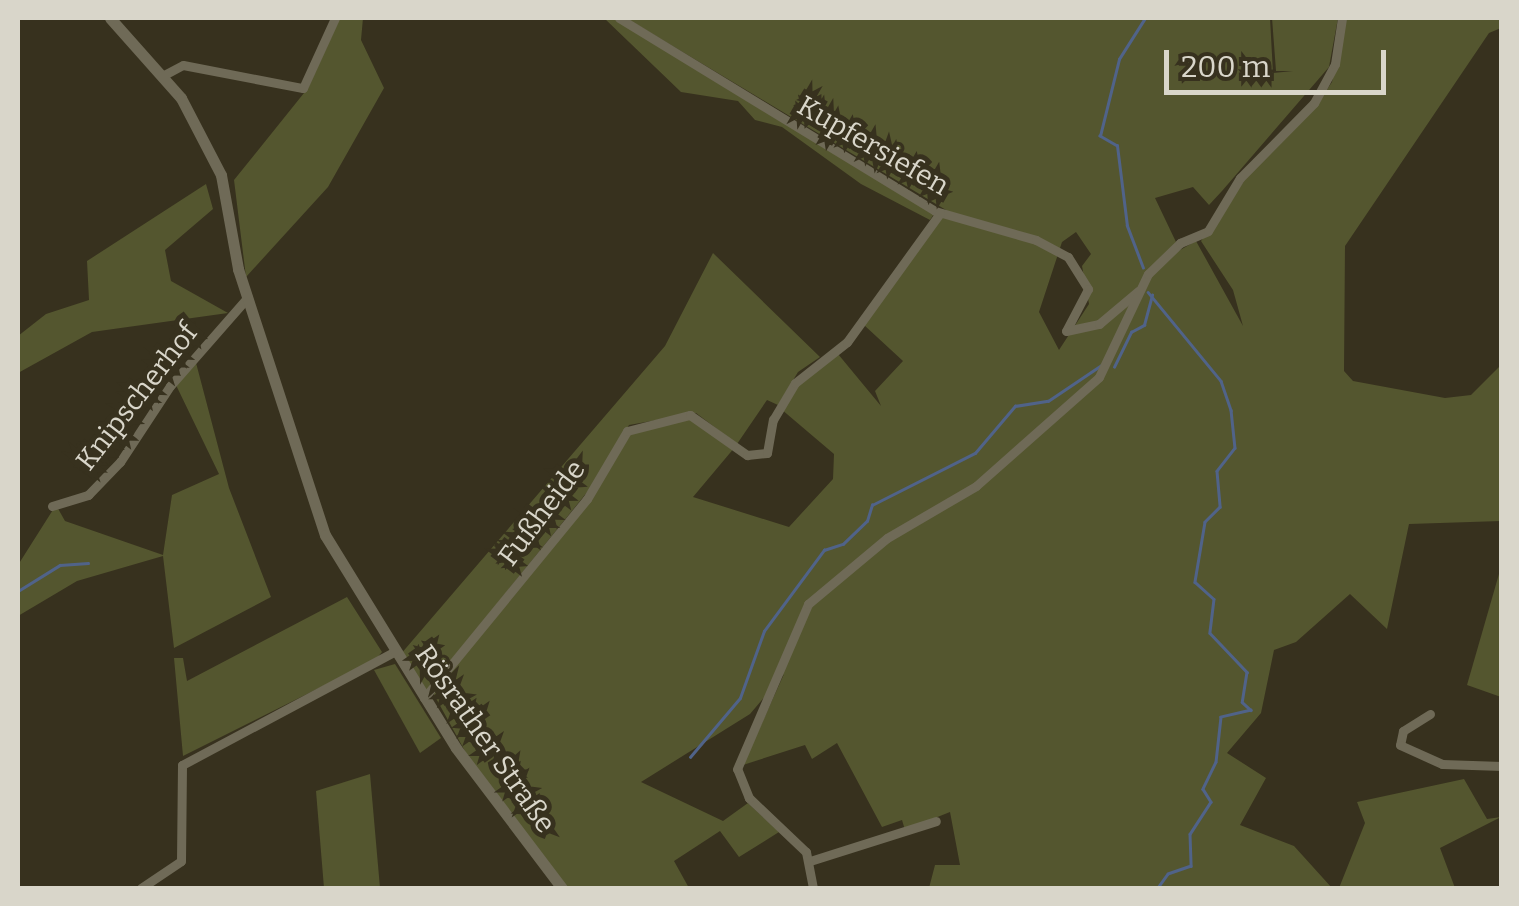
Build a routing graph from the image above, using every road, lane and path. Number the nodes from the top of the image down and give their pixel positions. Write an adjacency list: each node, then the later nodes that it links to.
1 (110, 18): 5 (street, Rösrather Straße)
2 (335, 18): 5 (street)
3 (619, 18): 6 (street, Kupfersiefen)
4 (1342, 18): 7 (street)
5 (169, 71): 8 (street, Rösrather Straße)
6 (940, 214): 7 (street, Kupfersiefen); 11 (street, Fußheide)
7 (1140, 289): 15 (street)
8 (248, 296): 9 (street, Knipscherhof); 10 (street, Rösrather Straße)
9 (52, 506)
10 (394, 652): 11 (street, Rösrather Straße); 16 (street)
11 (424, 698): 17 (street, Rösrather Straße)
12 (1430, 714): 13 (street)
13 (1502, 766)
14 (936, 821): 15 (street)
15 (810, 862): 18 (street)
16 (141, 888)
17 (562, 888)
18 (813, 888)

